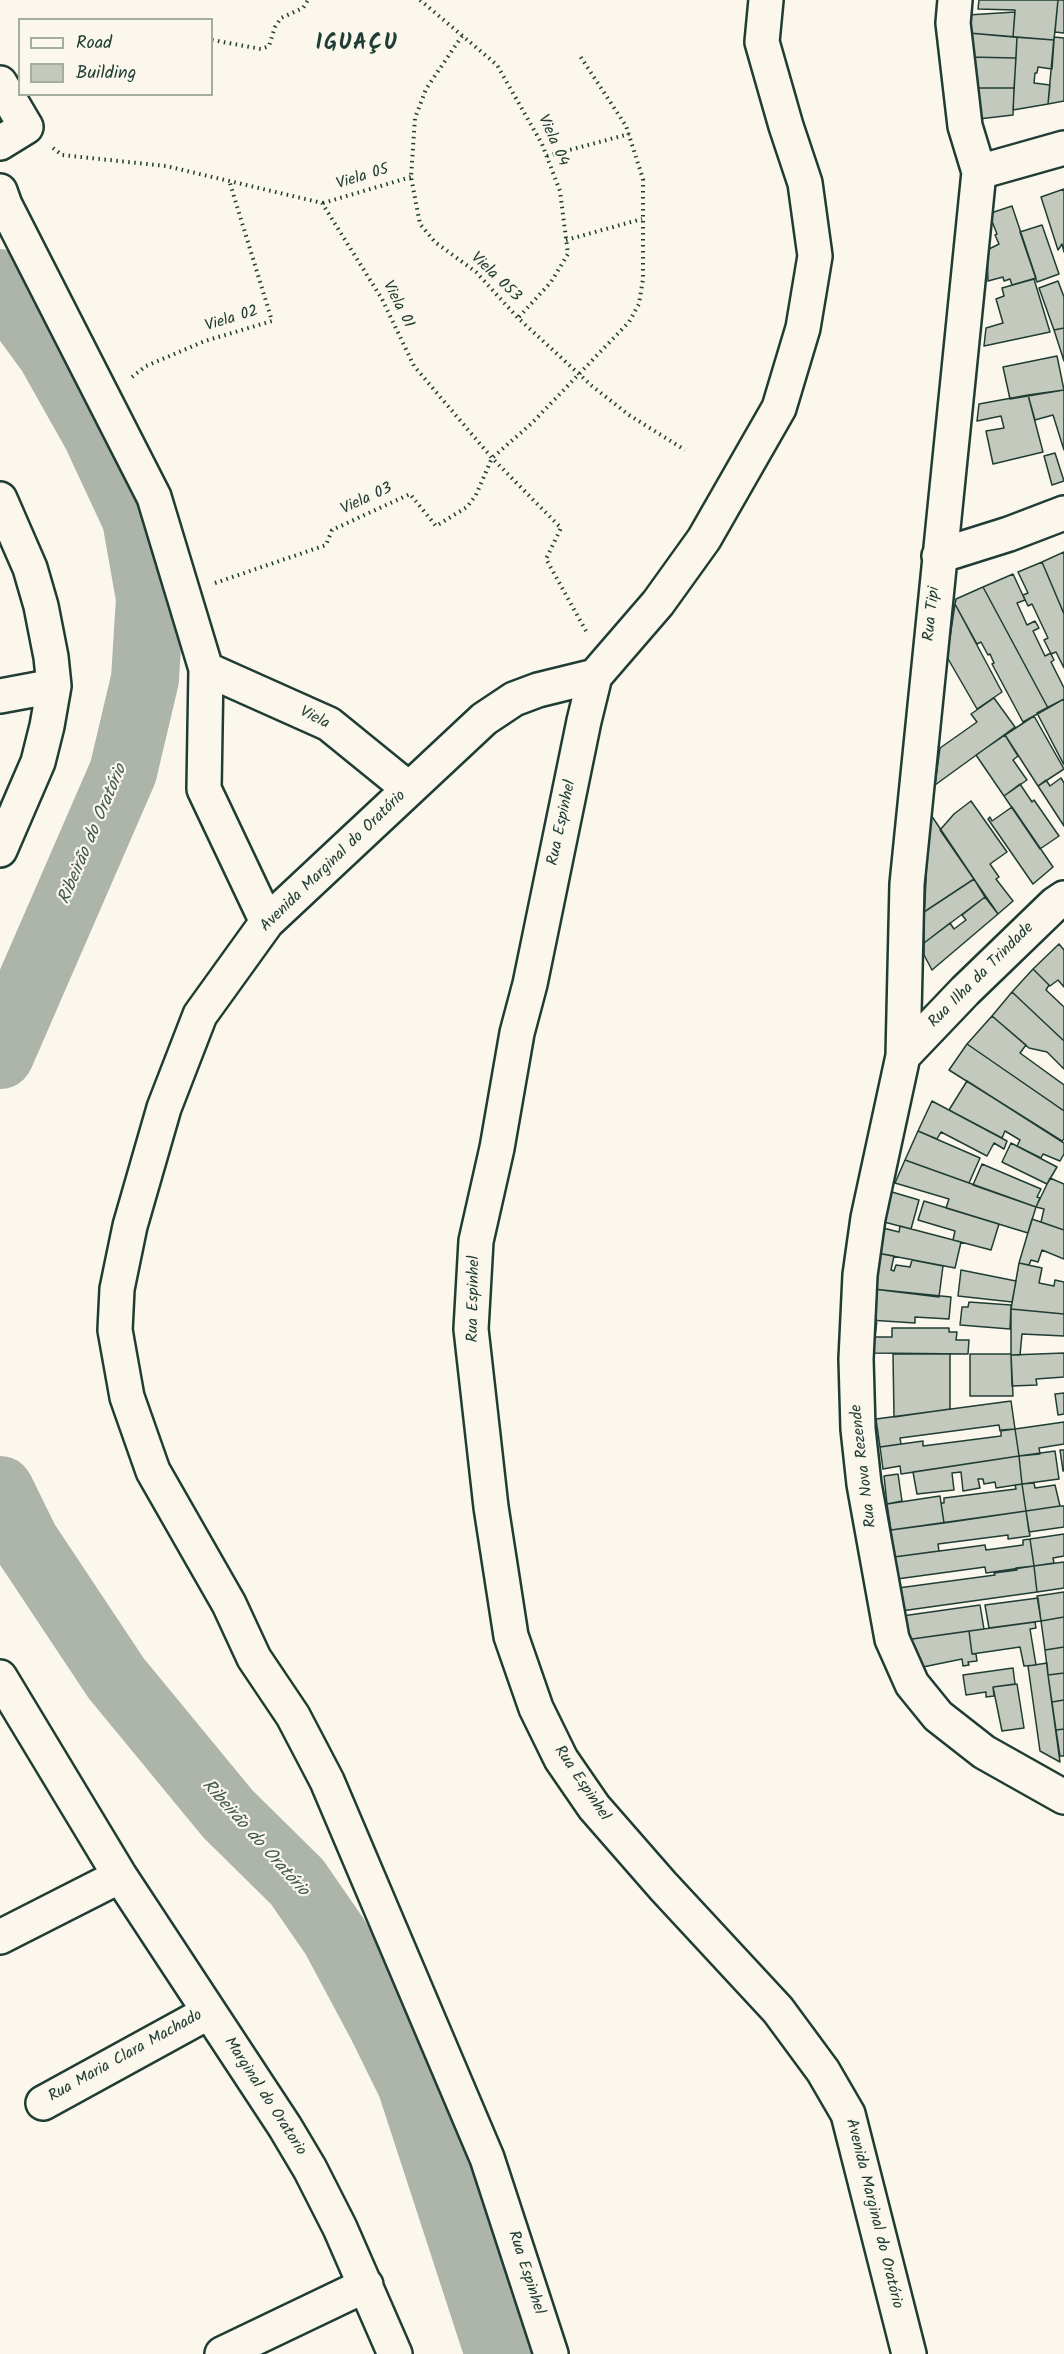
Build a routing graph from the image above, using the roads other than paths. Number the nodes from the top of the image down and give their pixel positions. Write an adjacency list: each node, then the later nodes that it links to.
1 (766, 0): 12 (street)
2 (955, 0): 6 (street)
3 (0, 83): 4 (street)
4 (13, 135)
5 (1064, 148): 6 (street)
6 (979, 172): 10 (street, Rua Tipi)
7 (0, 191): 11 (street)
8 (0, 499): 13 (street)
9 (1064, 513): 10 (street)
10 (939, 556): 19 (street, Rua Tipi)
11 (206, 669): 15 (street, Viela); 18 (street)
12 (600, 671): 15 (street, Avenida Marginal do Oratório); 24 (street, Rua Espinhel)
13 (54, 686): 14 (street); 16 (street)
14 (0, 696)
15 (409, 789): 18 (street, Avenida Marginal do Oratório)
16 (0, 850)
17 (1064, 898): 19 (street, Rua Ilha da Trindade)
18 (267, 922): 20 (street, Avenida Marginal do Oratório)
19 (903, 1056): 22 (street, Rua Nova Rezende)
20 (229, 1604): 31 (street, Rua Espinhel)
21 (0, 1677): 23 (street)
22 (1064, 1797)
23 (114, 1866): 25 (street); 26 (street, Marginal do Oratorio)
24 (663, 1886): 32 (street, Avenida Marginal do Oratório)
25 (0, 1937)
26 (209, 2012): 27 (street, Rua Maria Clara Machado); 28 (street, Marginal do Oratorio)
27 (43, 2103)
28 (366, 2285): 29 (street); 30 (street, Marginal do Oratorio)
29 (222, 2354)
30 (394, 2354)
31 (551, 2354)
32 (909, 2354)

